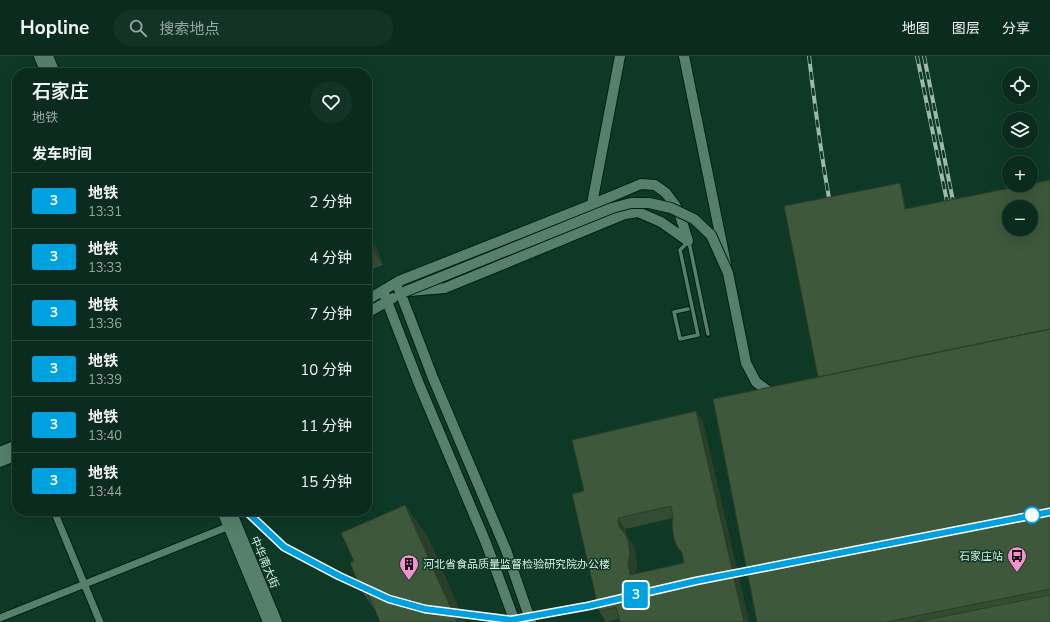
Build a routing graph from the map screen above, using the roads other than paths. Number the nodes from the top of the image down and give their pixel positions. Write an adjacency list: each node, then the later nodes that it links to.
1 (39, 56): 5 (main road)
2 (48, 56): 6 (main road)
3 (620, 56): 7 (main road)
4 (684, 56): 10 (main road, bridge)
5 (44, 68)
6 (53, 68)
7 (591, 206): 8 (main road); 9 (main road); 11 (main road)
8 (590, 228): 9 (main road); 13 (main road)
9 (688, 241): 16 (lane); 18 (lane)
10 (728, 273): 13 (main road, bridge); 19 (main road, bridge)
11 (397, 283): 12 (main road); 13 (main road)
12 (383, 291): 14 (main road); 15 (main road)
13 (402, 293): 15 (main road); 34 (main road)
14 (372, 297)
15 (387, 302): 17 (main road); 33 (main road)
16 (688, 309)
17 (372, 310)
18 (708, 334)
19 (786, 401)
20 (12, 447): 21 (main road)
21 (0, 452)
22 (12, 457): 23 (main road)
23 (0, 462)
24 (56, 516): 28 (street)
25 (226, 516): 27 (main road, 中华南大街)
26 (231, 516): 27 (main road, 中华南大街)
27 (232, 525): 28 (street); 31 (main road, 中华南大街); 32 (main road, 中华南大街)
28 (85, 584): 29 (street); 30 (street)
29 (0, 618)
30 (100, 622)
31 (268, 622)
32 (277, 622)
33 (515, 622)
34 (531, 622)

